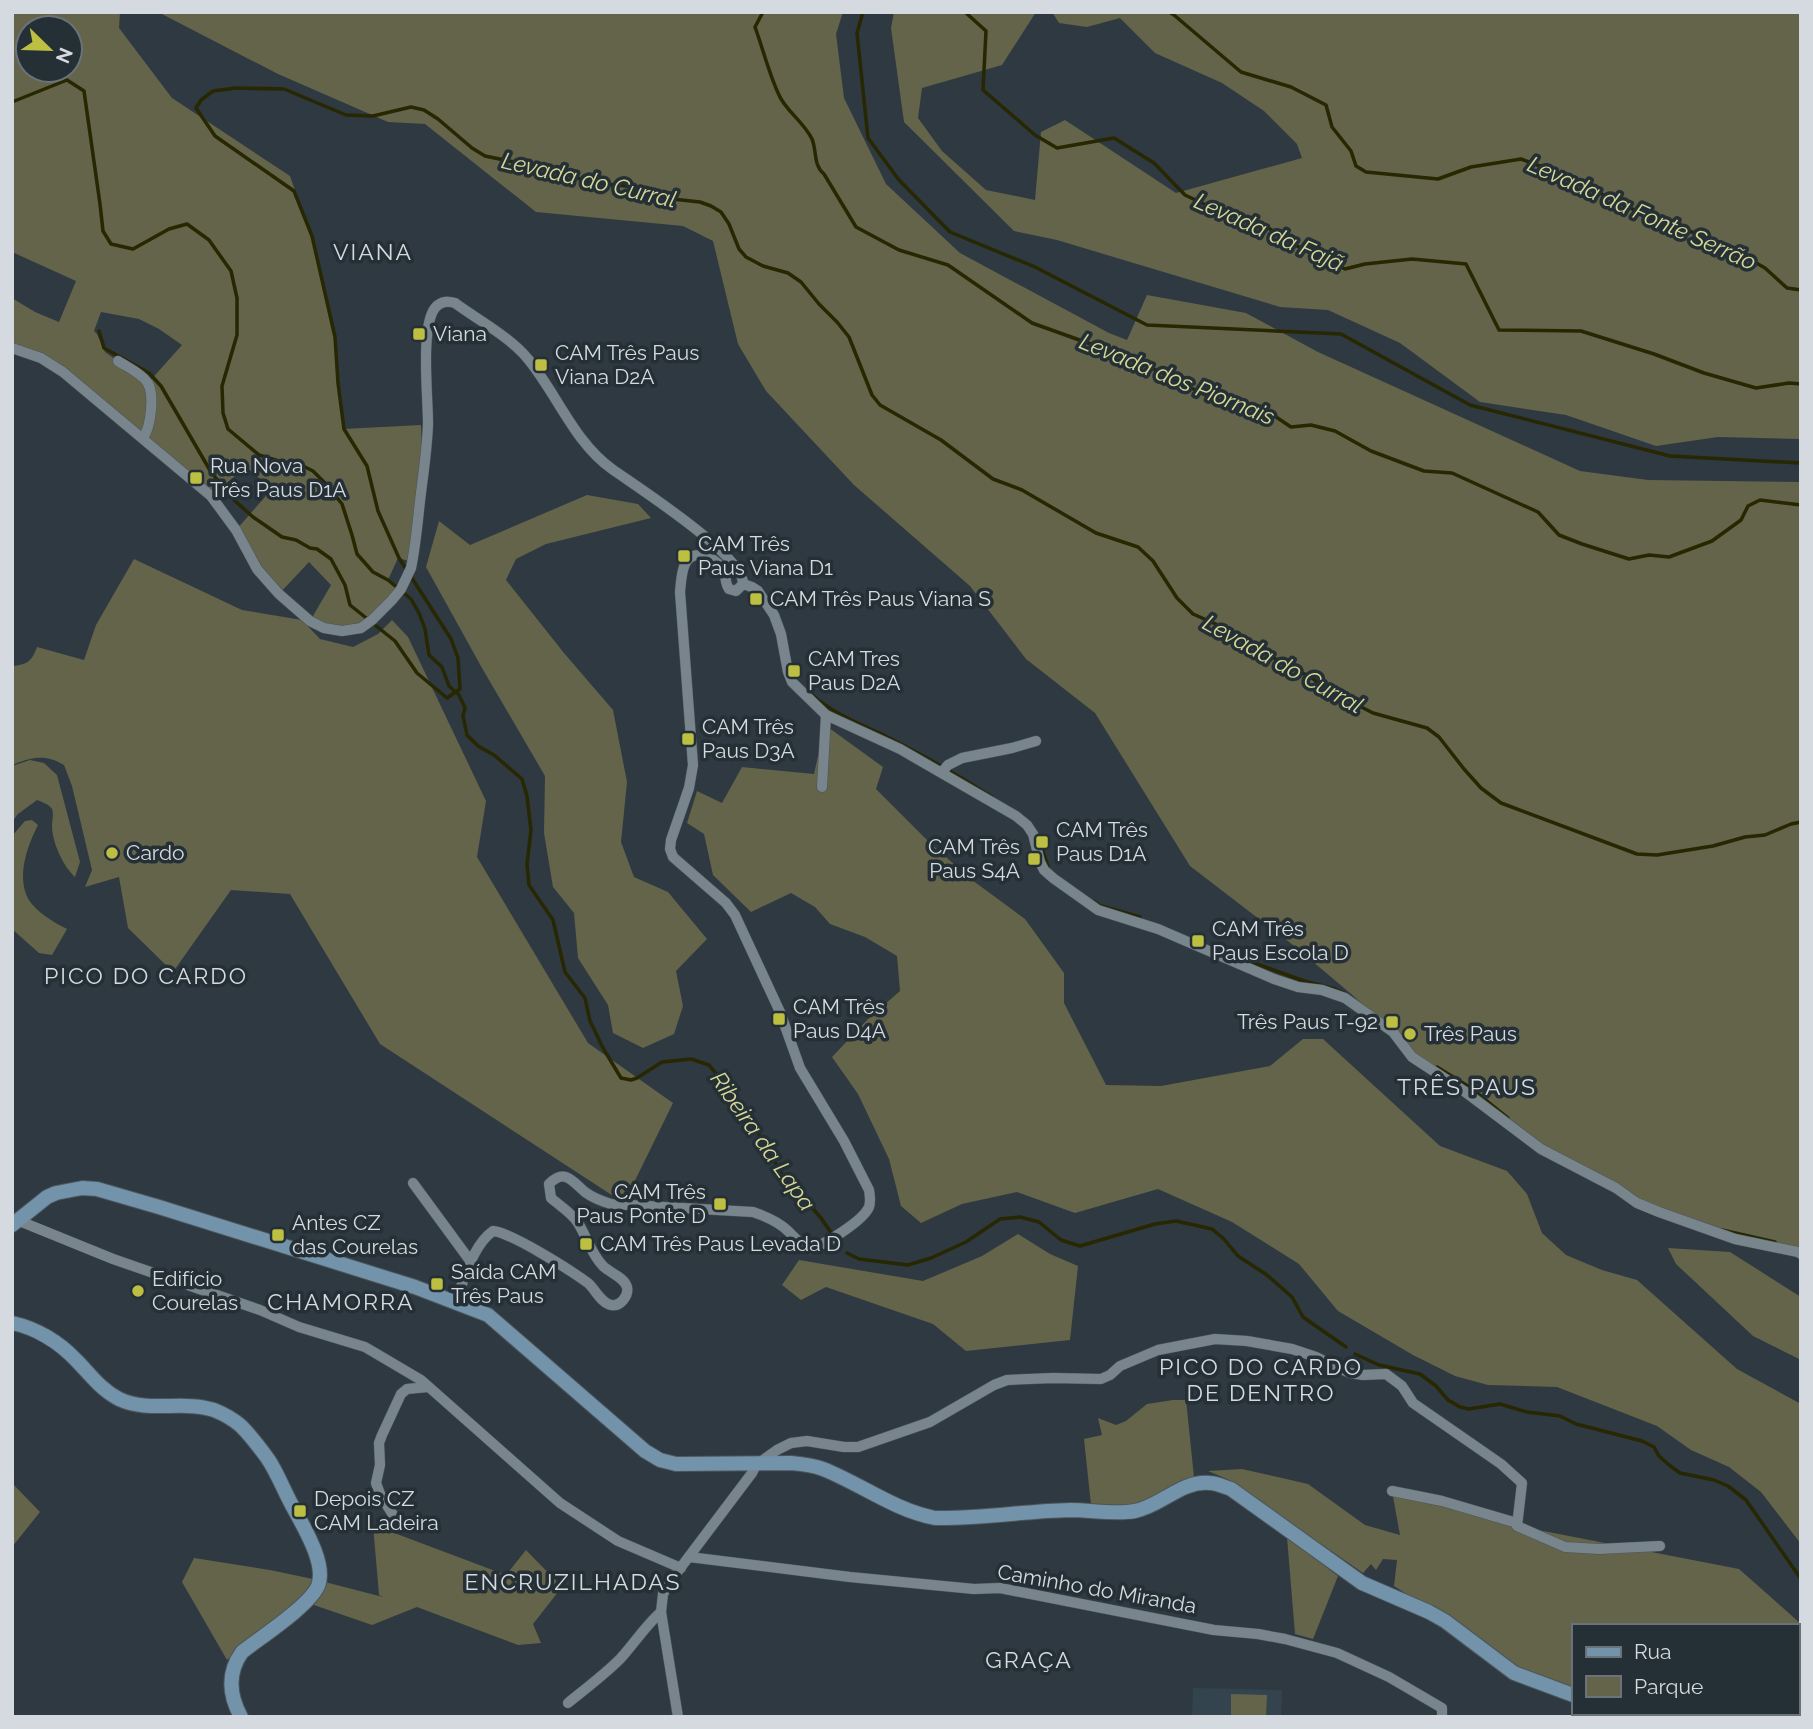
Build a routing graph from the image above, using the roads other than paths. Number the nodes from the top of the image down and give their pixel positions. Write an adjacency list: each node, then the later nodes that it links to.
1 (12, 348): 3 (street)
2 (118, 361): 3 (street)
3 (143, 438): 4 (street)
4 (743, 584): 5 (street); 12 (street)
5 (826, 715): 7 (street); 8 (street)
6 (1036, 741): 7 (street)
7 (942, 772): 11 (street)
8 (822, 787)
9 (413, 1183): 12 (street)
10 (15, 1223): 13 (main road); 15 (street)
11 (1801, 1254)
12 (471, 1262): 13 (street)
13 (456, 1303): 16 (main road)
14 (12, 1323): 27 (main road)
15 (428, 1387): 18 (street); 22 (street)
16 (756, 1465): 19 (street); 21 (street); 24 (main road)
17 (1392, 1491): 19 (street)
18 (395, 1518)
19 (1517, 1522): 20 (street)
20 (1660, 1546)
21 (689, 1557): 22 (street); 26 (street, Caminho do Miranda)
22 (681, 1568): 23 (street)
23 (661, 1612): 25 (street); 28 (street)
24 (1572, 1695)
25 (568, 1703)
26 (1442, 1712)
27 (241, 1717)
28 (678, 1717)

